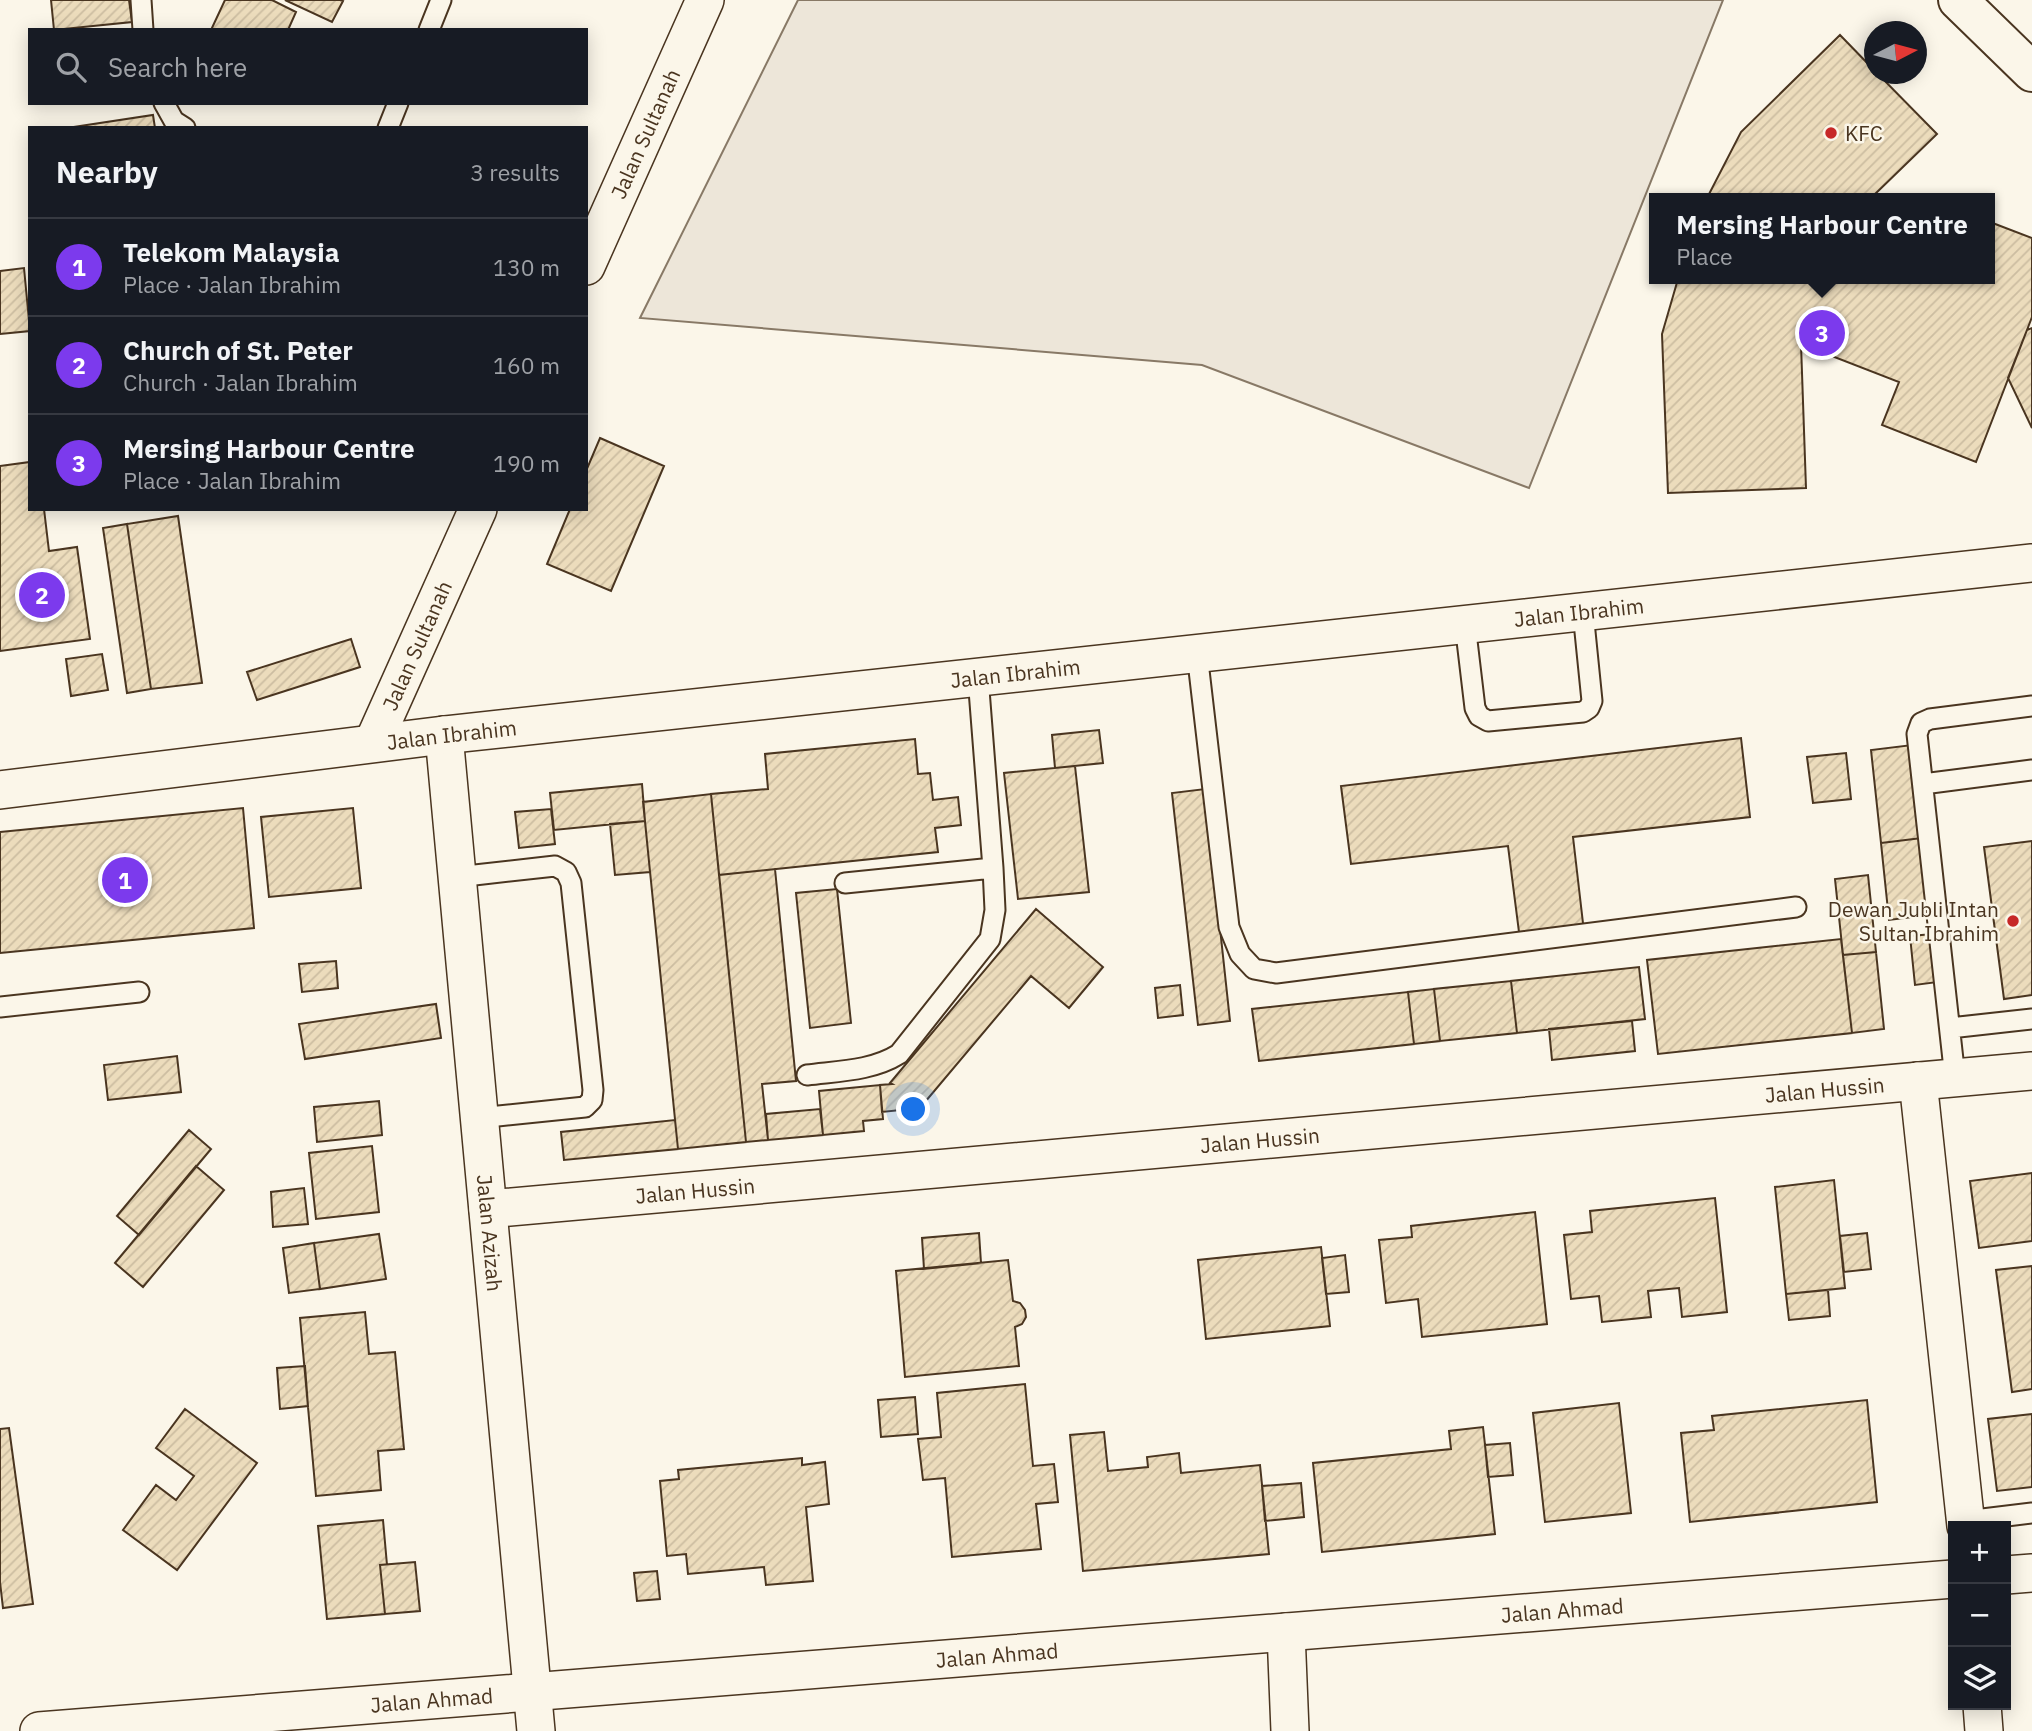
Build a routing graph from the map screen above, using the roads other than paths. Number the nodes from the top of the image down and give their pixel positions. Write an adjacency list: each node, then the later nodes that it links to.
1 (141, 0): 5 (lane)
2 (441, 0): 6 (lane)
3 (705, 0): 12 (street, Jalan Sultanah)
4 (1958, 0): 7 (street)
5 (143, 28)
6 (430, 28)
7 (2032, 72)
8 (165, 105): 10 (lane)
9 (397, 105): 11 (lane)
10 (181, 126)
11 (389, 126)
12 (588, 262)
13 (477, 511): 21 (street, Jalan Sultanah)
14 (2032, 563): 15 (street, Jalan Ibrahim)
15 (1583, 612): 16 (street, Jalan Ibrahim); 16 (lane)
16 (1465, 624): 17 (street, Jalan Ibrahim)
17 (1197, 653): 18 (street, Jalan Ibrahim); 28 (lane)
18 (978, 677): 20 (street, Jalan Ibrahim); 25 (lane)
19 (2032, 706): 23 (lane)
20 (444, 735): 21 (street, Jalan Ibrahim); 26 (street, Jalan Azizah)
21 (373, 743): 24 (street, Jalan Ibrahim)
22 (2032, 770): 23 (lane)
23 (1923, 784): 32 (lane)
24 (0, 790)
25 (993, 868): 27 (lane); 34 (lane)
26 (457, 877): 37 (street, Jalan Azizah); 37 (lane)
27 (845, 883)
28 (1796, 907)
29 (139, 992): 30 (lane)
30 (0, 1007)
31 (2032, 1019): 32 (lane)
32 (1950, 1028): 35 (lane)
33 (2032, 1071): 35 (street, Jalan Hussin)
34 (807, 1075)
35 (1955, 1077): 36 (street, Jalan Hussin)
36 (1918, 1081): 38 (street, Jalan Hussin); 40 (street)
37 (479, 1118): 38 (street, Jalan Azizah)
38 (488, 1209): 46 (street, Jalan Azizah)
39 (2032, 1513): 41 (lane)
40 (1966, 1521)
41 (1979, 1521)
42 (2032, 1573): 43 (street)
43 (2011, 1575)
44 (1948, 1579): 45 (street, Jalan Ahmad)
45 (1286, 1632): 46 (street, Jalan Ahmad); 50 (street)
46 (533, 1692): 48 (street, Jalan Ahmad); 49 (street, Jalan Azizah)
47 (1982, 1710): 51 (street)
48 (39, 1731)
49 (536, 1731)
50 (1290, 1731)
51 (1984, 1731)

